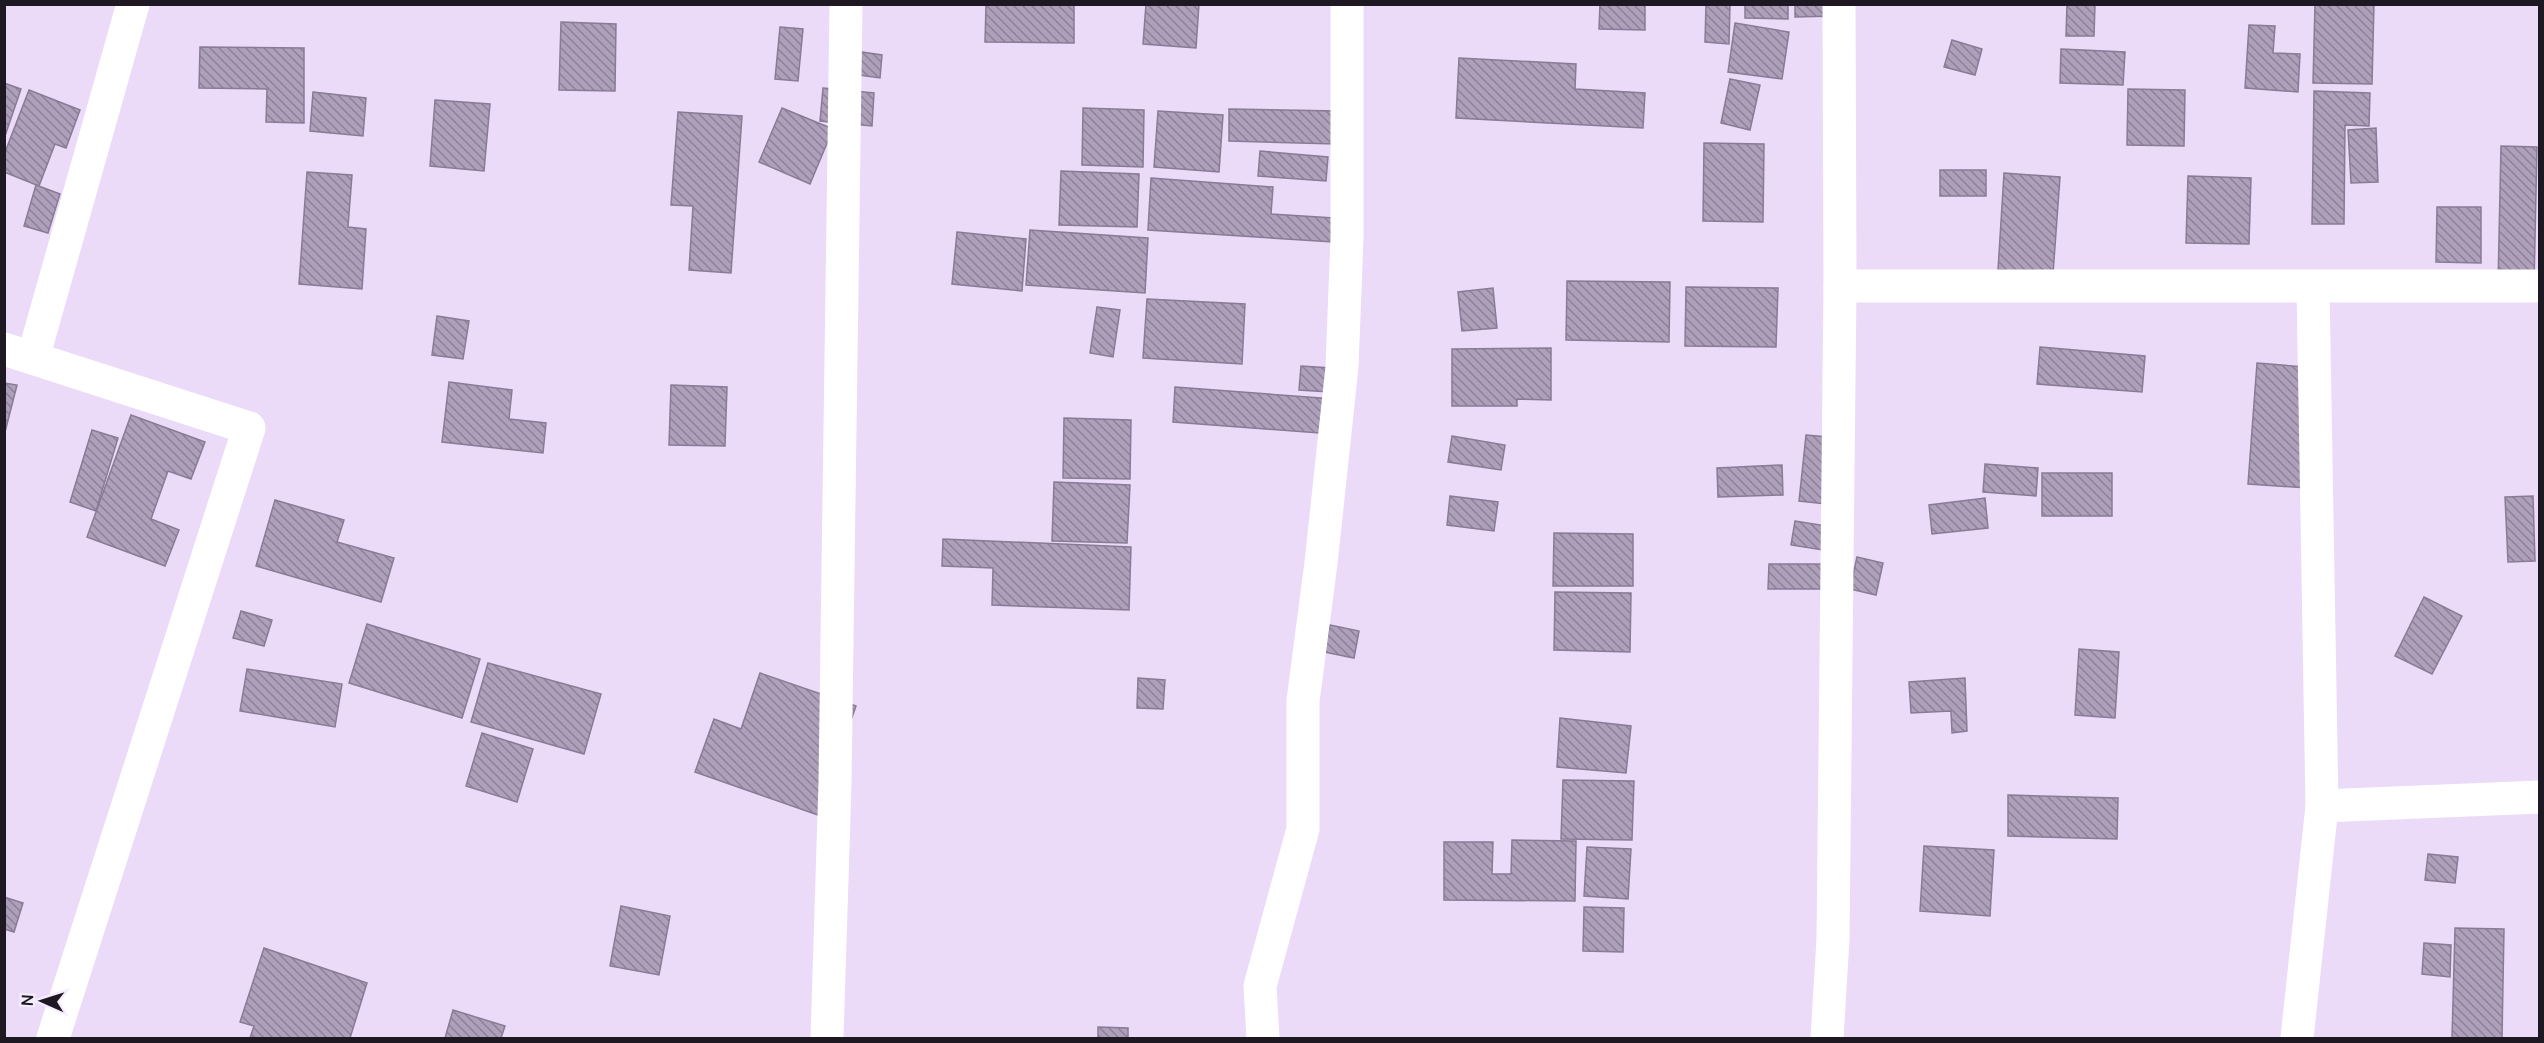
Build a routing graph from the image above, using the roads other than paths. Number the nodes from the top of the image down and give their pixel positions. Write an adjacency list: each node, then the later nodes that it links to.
1 (133, 4): 8 (street)
2 (846, 4): 12 (street)
3 (1347, 4): 13 (street)
4 (1839, 4): 5 (street)
5 (1840, 285): 7 (street); 14 (street)
6 (2540, 286): 7 (street)
7 (2313, 287): 10 (street)
8 (19, 353): 11 (street)
9 (2540, 797): 10 (street)
10 (2322, 806): 15 (street)
11 (53, 1038)
12 (827, 1038)
13 (1263, 1038)
14 (1827, 1038)
15 (2297, 1038)

